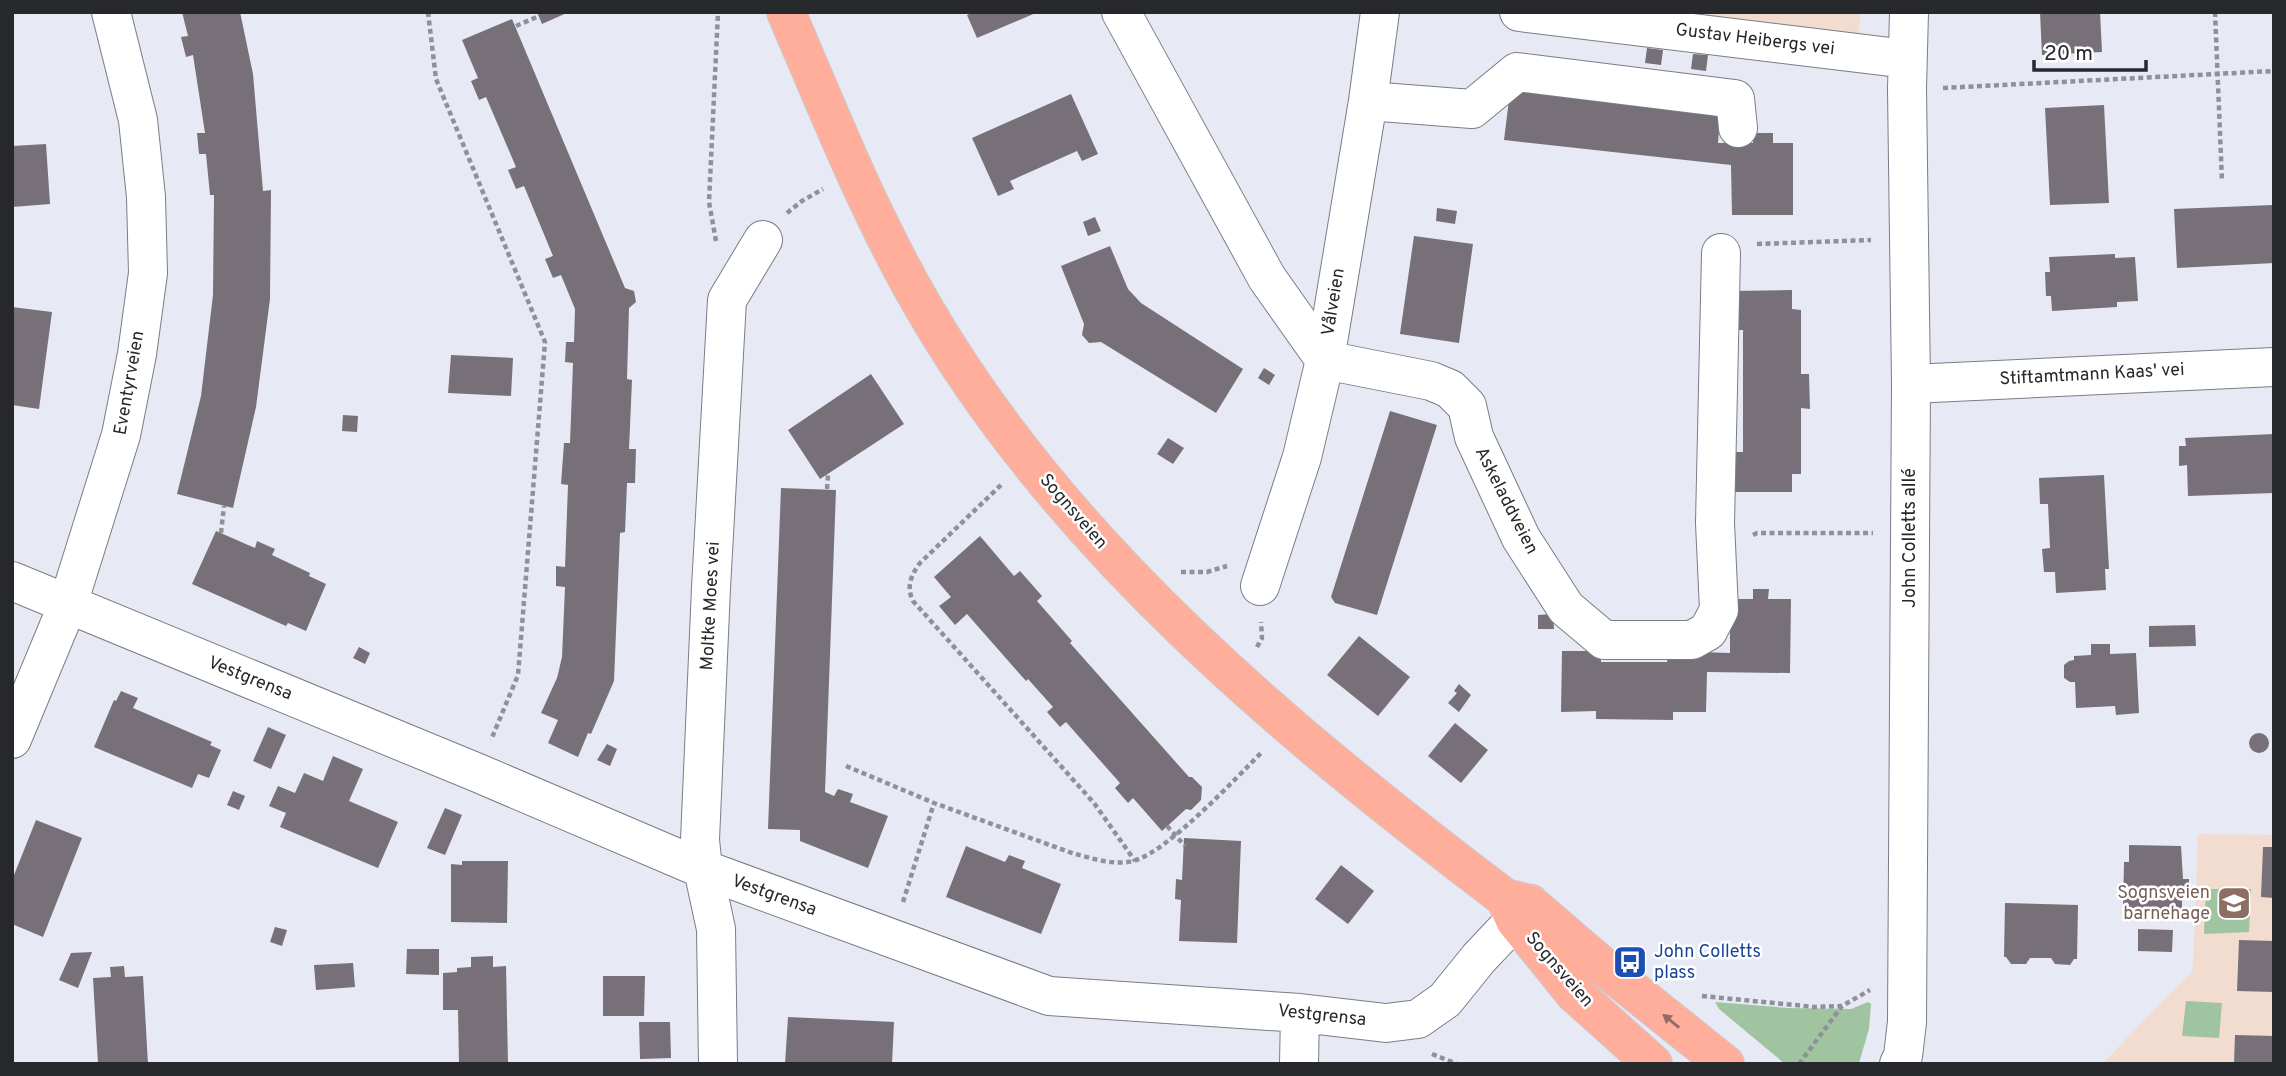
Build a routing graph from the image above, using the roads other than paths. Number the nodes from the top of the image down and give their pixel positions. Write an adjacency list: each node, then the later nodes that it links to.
1 (111, 12): 17 (street, Eventyrveien)
2 (786, 12): 20 (main road, Sognsveien)
3 (1121, 12): 12 (street)
4 (1380, 12): 8 (street, Vålveien)
5 (1519, 12): 7 (street, Gustav Heibergs vei)
6 (1909, 12): 7 (street, John Colletts allé)
7 (1907, 74): 14 (street, John Colletts allé)
8 (1368, 102): 9 (street); 12 (street, Vålveien)
9 (1738, 128)
10 (763, 240): 19 (street, Moltke Moes vei)
11 (1721, 253): 12 (street, Askeladdveien)
12 (1325, 360): 16 (street, Vålveien)
13 (2274, 367): 14 (street, Stiftamtmann Kaas' vei)
14 (1911, 384): 26 (street, John Colletts allé)
15 (12, 581): 17 (street, Vestgrensa)
16 (1260, 586)
17 (68, 604): 18 (street, Eventyrveien); 19 (street, Vestgrensa)
18 (12, 739)
19 (703, 869): 21 (street, Vestgrensa); 22 (street, Moltke Moes vei)
20 (1517, 907): 21 (street, Vestgrensa); 24 (main road, Sognsveien); 25 (main road, Sognsveien, one-way to 20)
21 (1300, 1013): 23 (street)
22 (718, 1064)
23 (1299, 1064)
24 (1653, 1064)
25 (1725, 1064)
26 (1899, 1064)

